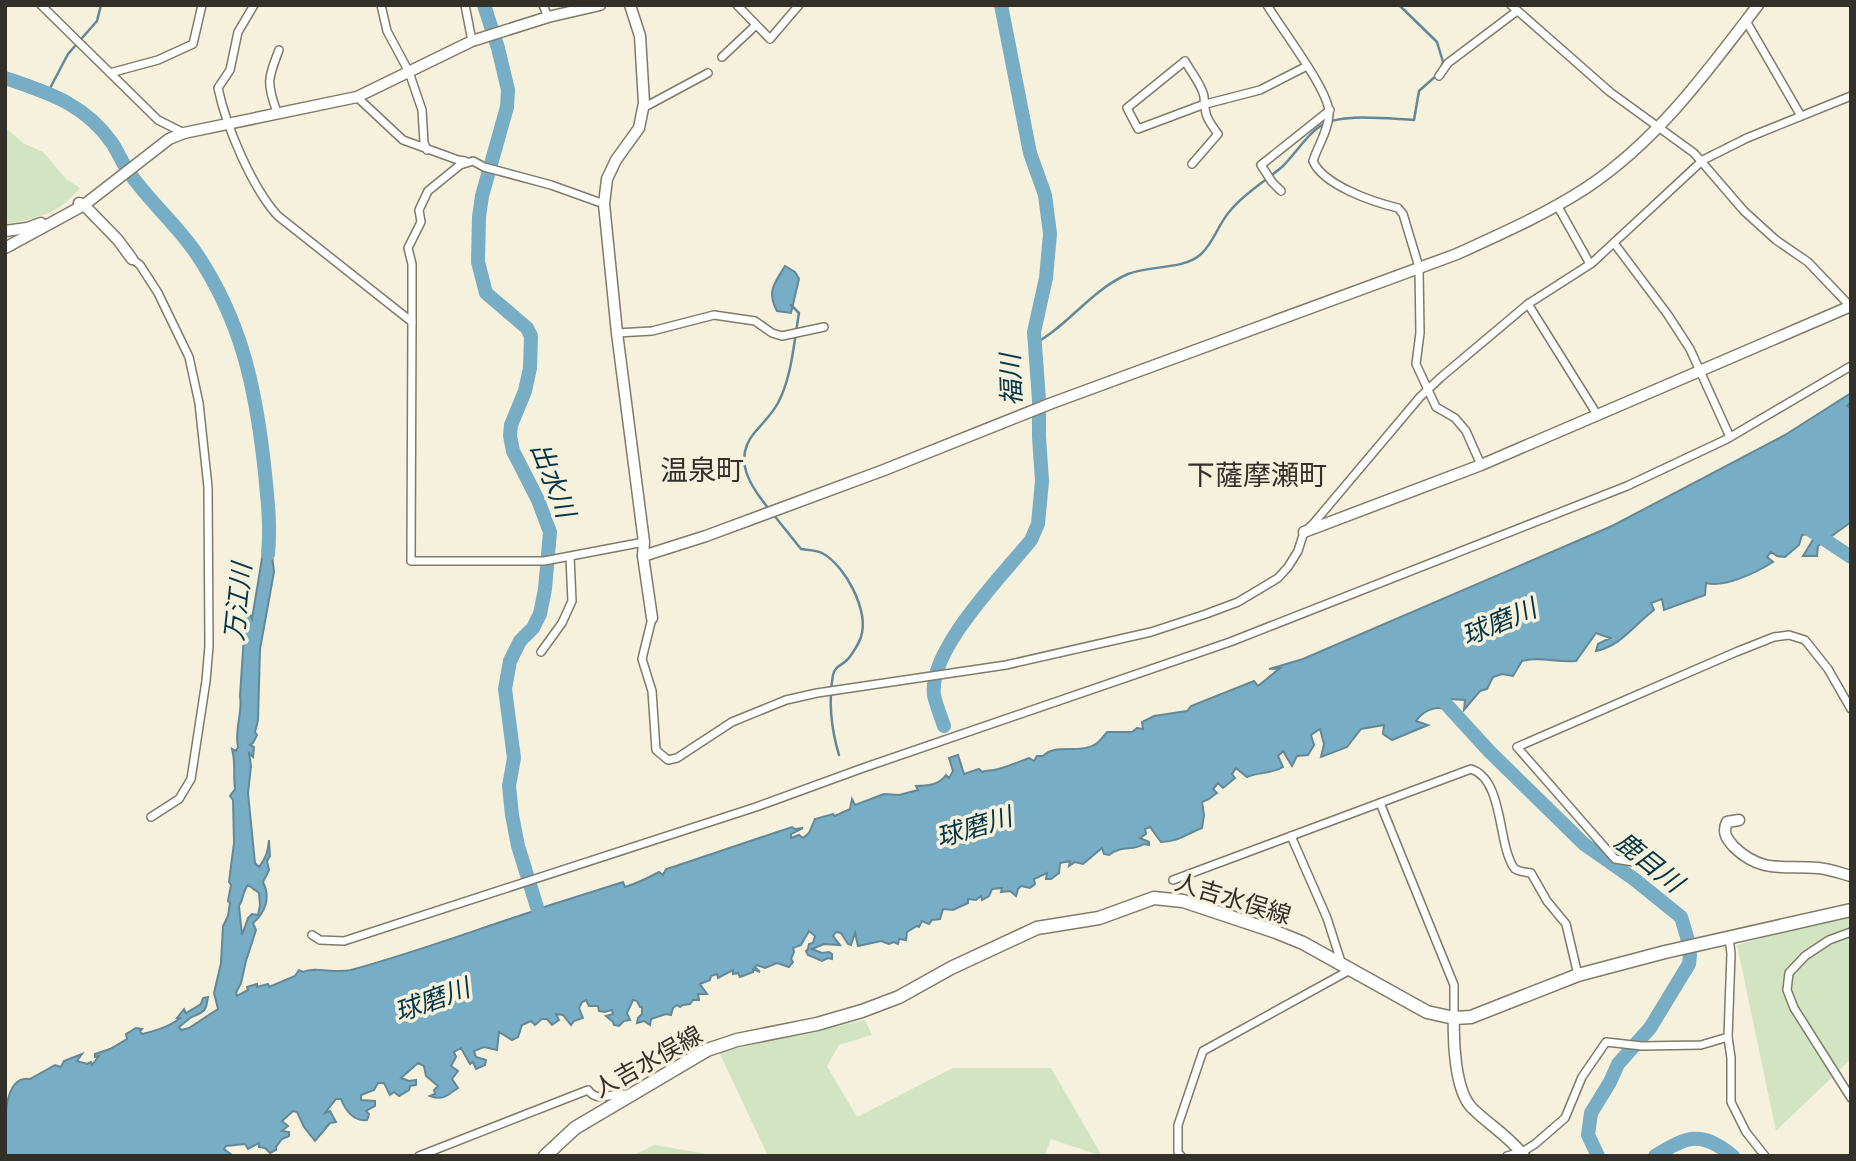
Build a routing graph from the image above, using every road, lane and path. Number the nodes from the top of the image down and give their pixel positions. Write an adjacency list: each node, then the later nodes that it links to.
1 (40, 5): 22 (street)
2 (202, 5): 22 (street)
3 (254, 5): 32 (street)
4 (381, 5): 21 (street)
5 (465, 5): 17 (street)
6 (543, 5): 14 (street)
7 (600, 5): 14 (street)
8 (630, 5): 28 (street)
9 (737, 5): 16 (street)
10 (799, 5): 16 (street)
11 (1267, 5): 20 (street)
12 (1758, 5): 15 (street)
13 (1514, 8): 24 (street); 33 (street)
14 (548, 17): 17 (street)
15 (1746, 21): 31 (street); 33 (street)
16 (756, 25): 19 (street)
17 (472, 41): 21 (street)
18 (279, 50): 30 (street)
19 (722, 57)
20 (1307, 66): 27 (street); 29 (street)
21 (409, 72): 26 (street); 35 (street)
22 (110, 73): 34 (street)
23 (708, 74): 28 (street)
24 (1439, 76)
25 (1851, 96): 31 (street)
26 (357, 97): 30 (street); 35 (street)
27 (1202, 105): 27 (street); 38 (street)
28 (643, 108): 41 (street)
29 (1330, 110): 39 (street); 48 (street)
30 (277, 112): 32 (street)
31 (1801, 116): 36 (street)
32 (227, 122): 34 (street); 51 (street)
33 (1659, 127): 36 (street); 42 (street)
34 (184, 132): 40 (street)
35 (427, 150): 37 (street)
36 (1703, 160): 44 (street); 50 (street)
37 (473, 161): 41 (street); 51 (street)
38 (1192, 164)
39 (1281, 191)
40 (87, 203): 43 (street); 45 (street); 46 (street)
41 (604, 204): 53 (street)
42 (1557, 205): 47 (street); 48 (street)
43 (5, 231)
44 (1614, 243): 47 (street); 55 (street)
45 (5, 248)
46 (132, 259): 68 (street)
47 (1590, 264): 49 (street)
48 (1419, 267): 56 (street); 62 (street)
49 (1528, 304): 56 (street); 57 (street)
50 (1850, 306): 55 (street)
51 (412, 322): 63 (street)
52 (824, 327): 53 (street)
53 (617, 332): 61 (street)
54 (1851, 366): 58 (street)
55 (1700, 373): 57 (street); 58 (street)
56 (1428, 391): 59 (street); 60 (street)
57 (1598, 416): 59 (street)
58 (1730, 437): 76 (street)
59 (1481, 466): 60 (street)
60 (1304, 532): 64 (street)
61 (644, 542): 62 (street); 63 (street)
62 (643, 556): 64 (street)
63 (570, 557): 65 (street)
64 (652, 618)
65 (541, 652)
66 (1851, 709): 71 (street)
67 (1380, 803): 70 (street); 79 (street); 80 (street)
68 (151, 817)
69 (1739, 820): 72 (street)
70 (1291, 836): 73 (street); 78 (street)
71 (1653, 865)
72 (1851, 876)
73 (1173, 880)
74 (1851, 909): 77 (main road, 人吉水俣線)
75 (1851, 932): 83 (street)
76 (312, 935)
77 (1729, 937): 79 (main road, 人吉水俣線); 81 (street)
78 (1347, 967): 80 (main road, 人吉水俣線); 82 (main road, 人吉水俣線); 87 (street)
79 (1578, 975): 80 (main road, 人吉水俣線)
80 (1454, 1018): 84 (street)
81 (1728, 1037): 84 (street); 89 (street)
82 (630, 1096): 85 (street); 86 (main road, 人吉水俣線)
83 (1851, 1098)
84 (1523, 1154): 88 (street)
85 (419, 1156)
86 (545, 1156)
87 (1181, 1156)
88 (1507, 1156)
89 (1765, 1156)

